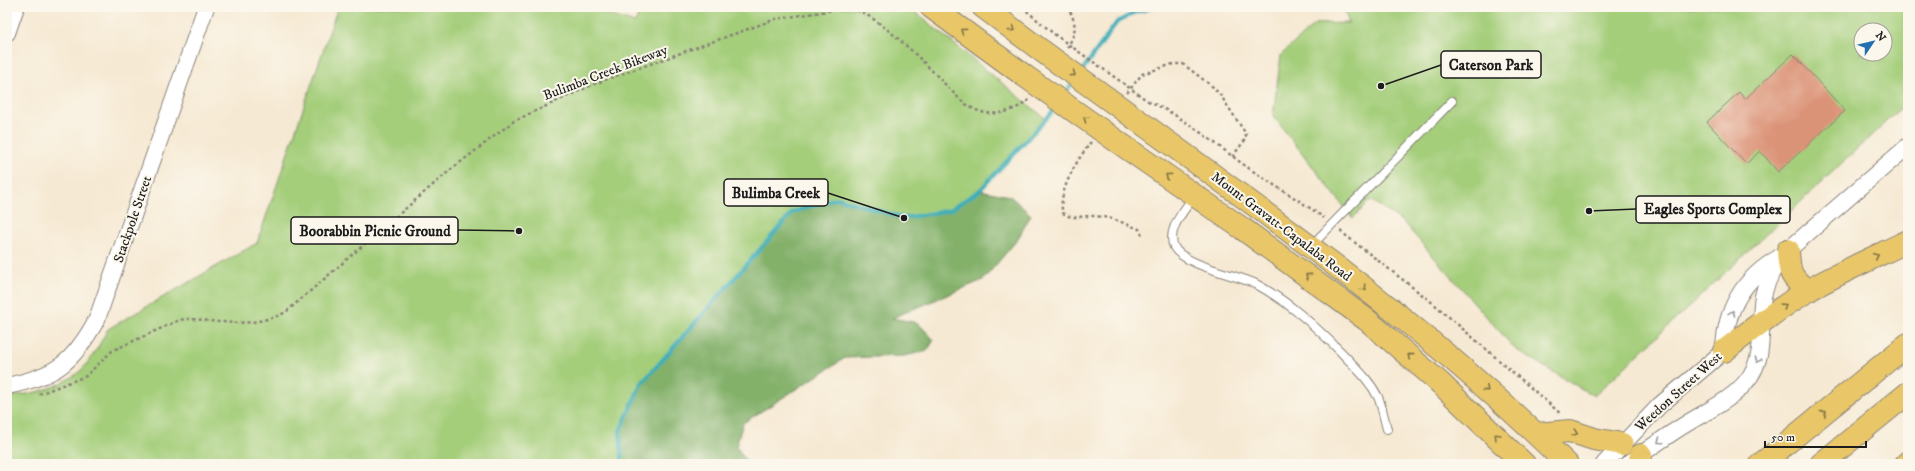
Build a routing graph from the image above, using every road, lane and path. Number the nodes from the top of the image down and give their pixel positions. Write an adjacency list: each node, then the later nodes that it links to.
1 (16, 7): 7 (street)
2 (206, 7): 21 (street, Stackpole Street)
3 (931, 7): 12 (highway, Mount Gravatt-Capalaba Road, one-way to 3, bridge)
4 (983, 7): 8 (highway, Mount Gravatt-Capalaba Road, one-way to 8)
5 (1022, 7): 8 (path)
6 (1068, 7): 8 (path)
7 (7, 33)
8 (1053, 46): 13 (path, bridge); 15 (highway, Mount Gravatt-Capalaba Road, one-way to 15, bridge)
9 (1035, 94): 23 (path, Bulimba Creek Bikeway)
10 (1452, 101): 13 (lane)
11 (1908, 146): 16 (street, Weedon Street West)
12 (1194, 195): 25 (lane, Mount Gravatt-Capalaba Road); 30 (highway, Mount Gravatt-Capalaba Road, one-way to 12)
13 (1332, 224): 15 (lane); 24 (path)
14 (1908, 241): 17 (highway, one-way to 14)
15 (1311, 246): 26 (highway, Mount Gravatt-Capalaba Road, one-way to 26)
16 (1784, 253): 17 (highway); 18 (street, Weedon Street West); 20 (street, Weedon Street West, one-way to 16)
17 (1808, 291): 18 (highway, one-way to 17)
18 (1762, 321): 20 (highway); 28 (street, Weedon Street West, one-way to 28)
19 (1908, 344): 33 (highway, one-way to 19)
20 (1724, 351): 27 (street, Weedon Street West)
21 (7, 386)
22 (1908, 393): 34 (highway)
23 (37, 394)
24 (1567, 418)
25 (1387, 429)
26 (1537, 434): 27 (highway, one-way to 27); 31 (highway, Mount Gravatt-Capalaba Road)
27 (1622, 444): 32 (street, Weedon Street West)
28 (1636, 461)
29 (1908, 462): 35 (highway)
30 (1524, 464)
31 (1567, 464)
32 (1604, 464)
33 (1761, 464)
34 (1821, 464)
35 (1906, 464)

